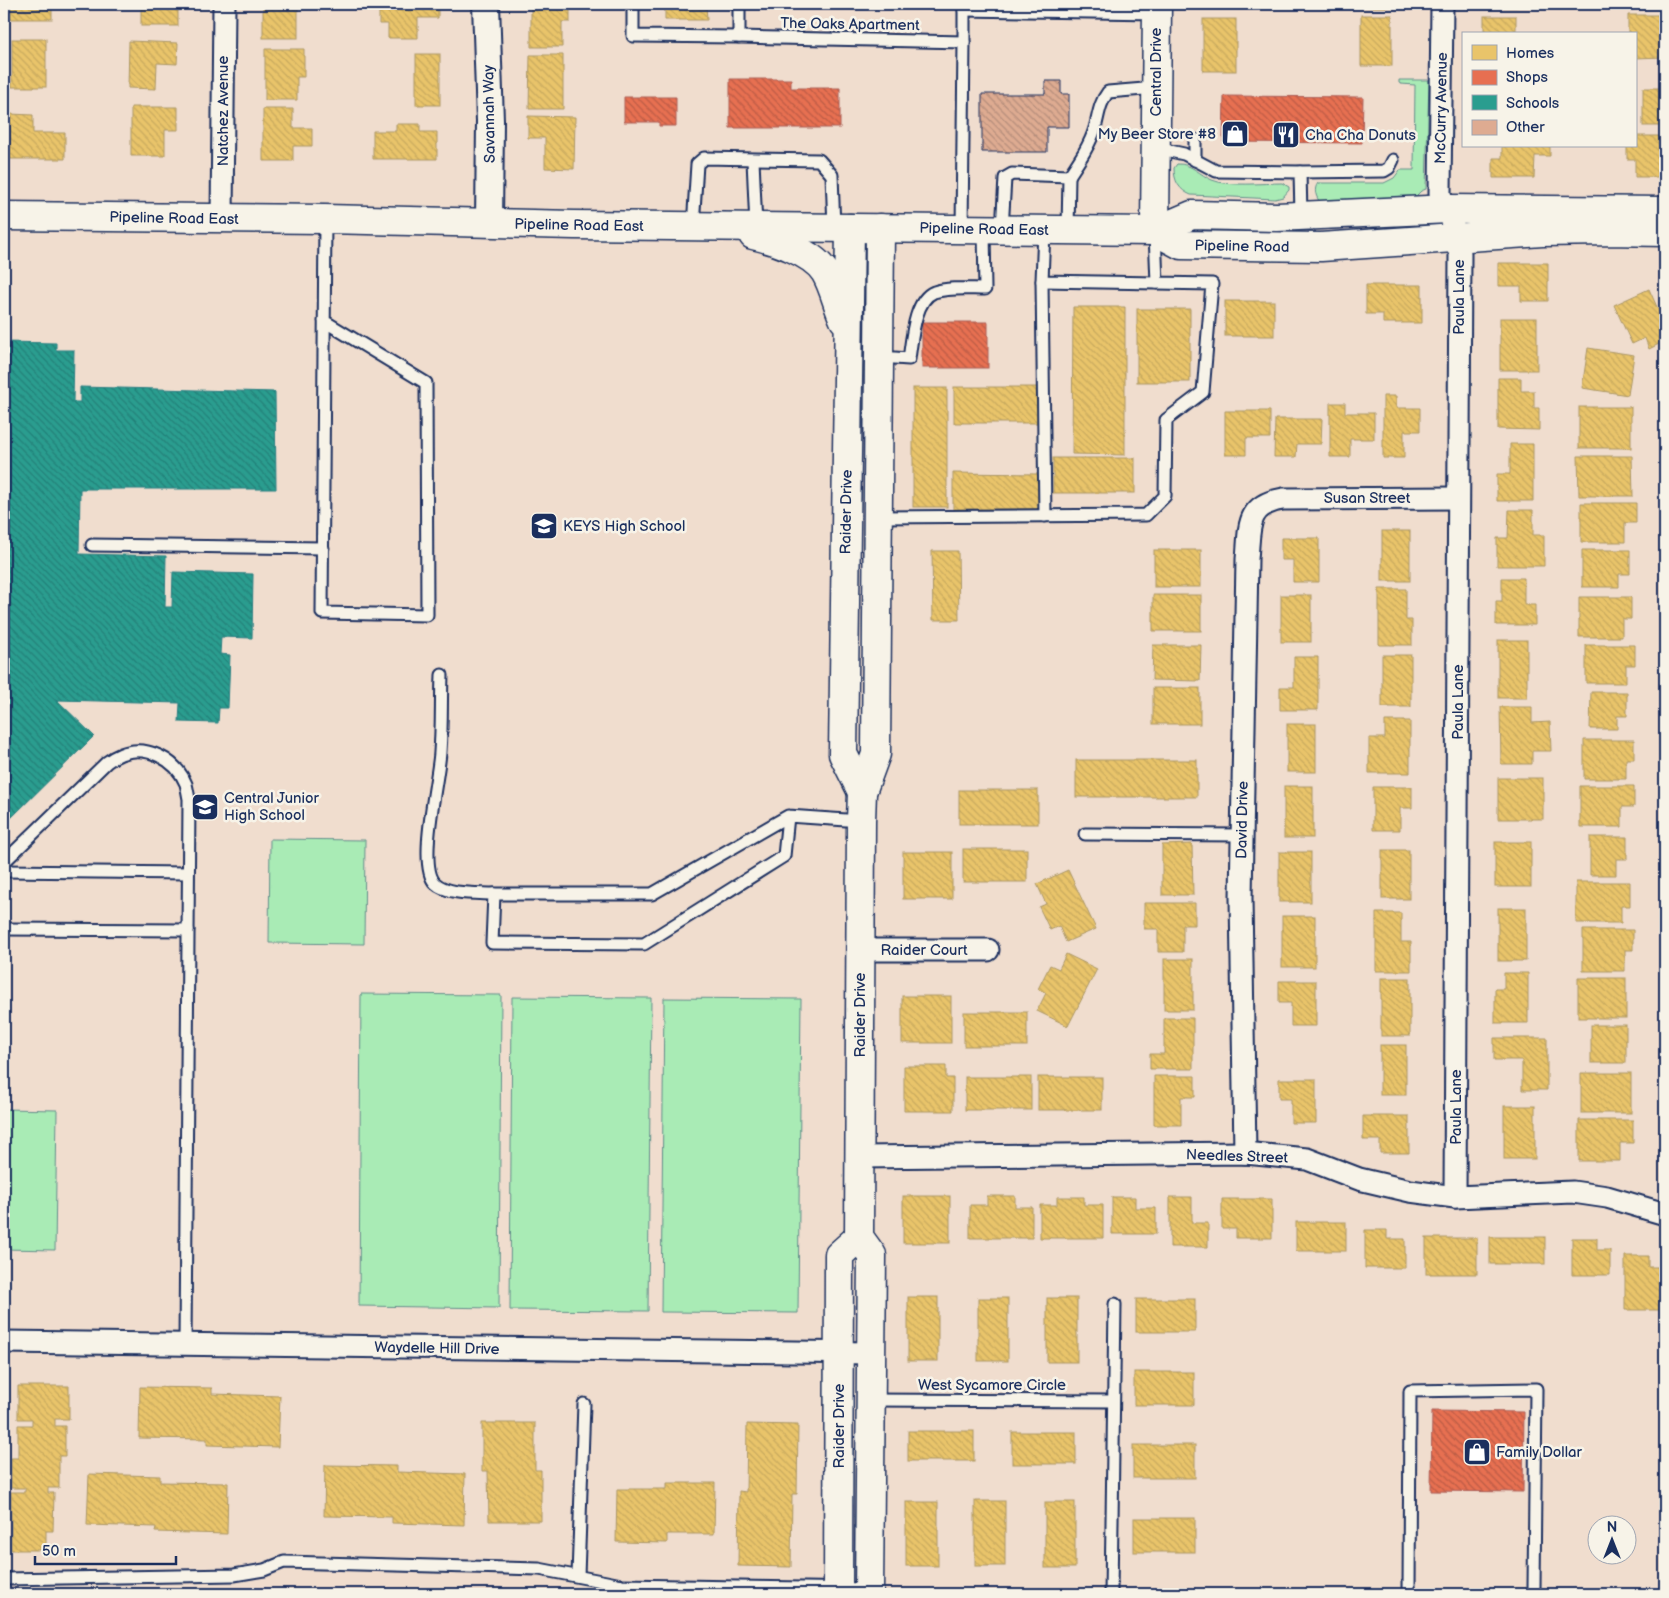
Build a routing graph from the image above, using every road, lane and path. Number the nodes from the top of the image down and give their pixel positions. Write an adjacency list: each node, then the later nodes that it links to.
1 (224, 4): 22 (street, Natchez Avenue)
2 (486, 4): 24 (street, Savannah Way)
3 (633, 4): 8 (lane, The Oaks Apartment)
4 (739, 4): 8 (lane)
5 (1442, 4): 18 (street, McCurry Avenue)
6 (964, 7): 7 (lane); 9 (lane)
7 (1157, 8): 10 (main road, Central Drive)
8 (739, 38): 9 (lane, The Oaks Apartment)
9 (964, 42): 30 (lane)
10 (1156, 88): 12 (main road, Central Drive); 17 (lane)
11 (1195, 140): 14 (lane)
12 (1156, 148): 14 (lane); 32 (main road, Central Drive)
13 (753, 160): 25 (lane); 27 (lane); 28 (lane)
14 (1195, 160): 16 (lane)
15 (1393, 160): 16 (lane)
16 (1300, 172): 21 (lane)
17 (1069, 176): 30 (lane); 31 (lane)
18 (1450, 209): 19 (main road, Pipeline Road); 21 (main road, Pipeline Road); 34 (street, Paula Lane)
19 (1665, 211)
20 (4, 216): 22 (main road, Pipeline Road East)
21 (1301, 216): 32 (main road, Pipeline Road)
22 (222, 218): 23 (main road, Pipeline Road East)
23 (325, 219): 24 (main road, Pipeline Road East); 37 (lane)
24 (489, 223): 25 (main road, Pipeline Road East)
25 (692, 226): 26 (main road, Pipeline Road East)
26 (720, 227): 27 (main road, Pipeline Road East); 38 (main road)
27 (756, 227): 28 (main road, Pipeline Road East)
28 (842, 228): 29 (main road, Pipeline Road East); 38 (main road, Raider Drive)
29 (880, 228): 30 (main road, Pipeline Road East); 39 (main road, Raider Drive)
30 (983, 229): 31 (main road, Pipeline Road East); 39 (lane)
31 (1056, 230): 32 (main road, Pipeline Road East); 35 (lane)
32 (1155, 231): 34 (main road, Pipeline Road); 36 (lane)
33 (1665, 232): 34 (main road, Pipeline Road)
34 (1456, 237): 42 (street, Paula Lane)
35 (1042, 281): 36 (lane); 45 (lane)
36 (1156, 283): 45 (lane)
37 (324, 320): 47 (lane); 47 (lane)
38 (849, 331): 40 (main road, Raider Drive)
39 (880, 357): 41 (main road, Raider Drive)
40 (848, 434): 41 (main road); 49 (main road, Raider Drive)
41 (879, 434): 44 (main road, Raider Drive)
42 (1458, 498): 43 (street, Susan Street); 64 (street, Paula Lane)
43 (1276, 500): 53 (street, David Drive)
44 (878, 516): 45 (lane); 49 (main road, Raider Drive)
45 (1046, 516)
46 (92, 545): 47 (lane)
47 (323, 548)
48 (442, 675): 57 (lane)
49 (862, 792): 51 (main road, Raider Drive)
50 (788, 816): 51 (lane); 57 (lane); 57 (lane)
51 (862, 821): 60 (main road, Raider Drive)
52 (1085, 834): 53 (lane)
53 (1242, 835): 62 (street, David Drive)
54 (4, 862): 56 (lane)
55 (4, 871): 56 (lane)
56 (188, 872): 59 (lane)
57 (494, 894)
58 (4, 929): 59 (lane)
59 (188, 930): 69 (lane)
60 (861, 950): 61 (street, Raider Court); 63 (main road, Raider Drive)
61 (988, 950)
62 (1245, 1153): 63 (street, Needles Street); 64 (street, Needles Street)
63 (860, 1157): 66 (main road, Raider Drive)
64 (1455, 1196): 65 (street, Needles Street)
65 (1665, 1214)
66 (859, 1237): 70 (main road, Raider Drive); 71 (main road, Raider Drive)
67 (1114, 1304): 73 (lane)
68 (4, 1342): 69 (street, Waydelle Hill Drive)
69 (185, 1345): 70 (street, Waydelle Hill Drive)
70 (839, 1353): 71 (street, Waydelle Hill Drive); 77 (main road, Raider Drive)
71 (871, 1354): 72 (main road, Raider Drive)
72 (871, 1400): 73 (lane, West Sycamore Circle); 78 (main road, Raider Drive)
73 (1114, 1401): 79 (lane)
74 (584, 1404): 75 (lane)
75 (578, 1576): 76 (lane); 77 (lane)
76 (4, 1579)
77 (838, 1591): 78 (lane)
78 (869, 1592)
79 (1111, 1594)
80 (1408, 1594): 81 (lane)
81 (1532, 1594)

